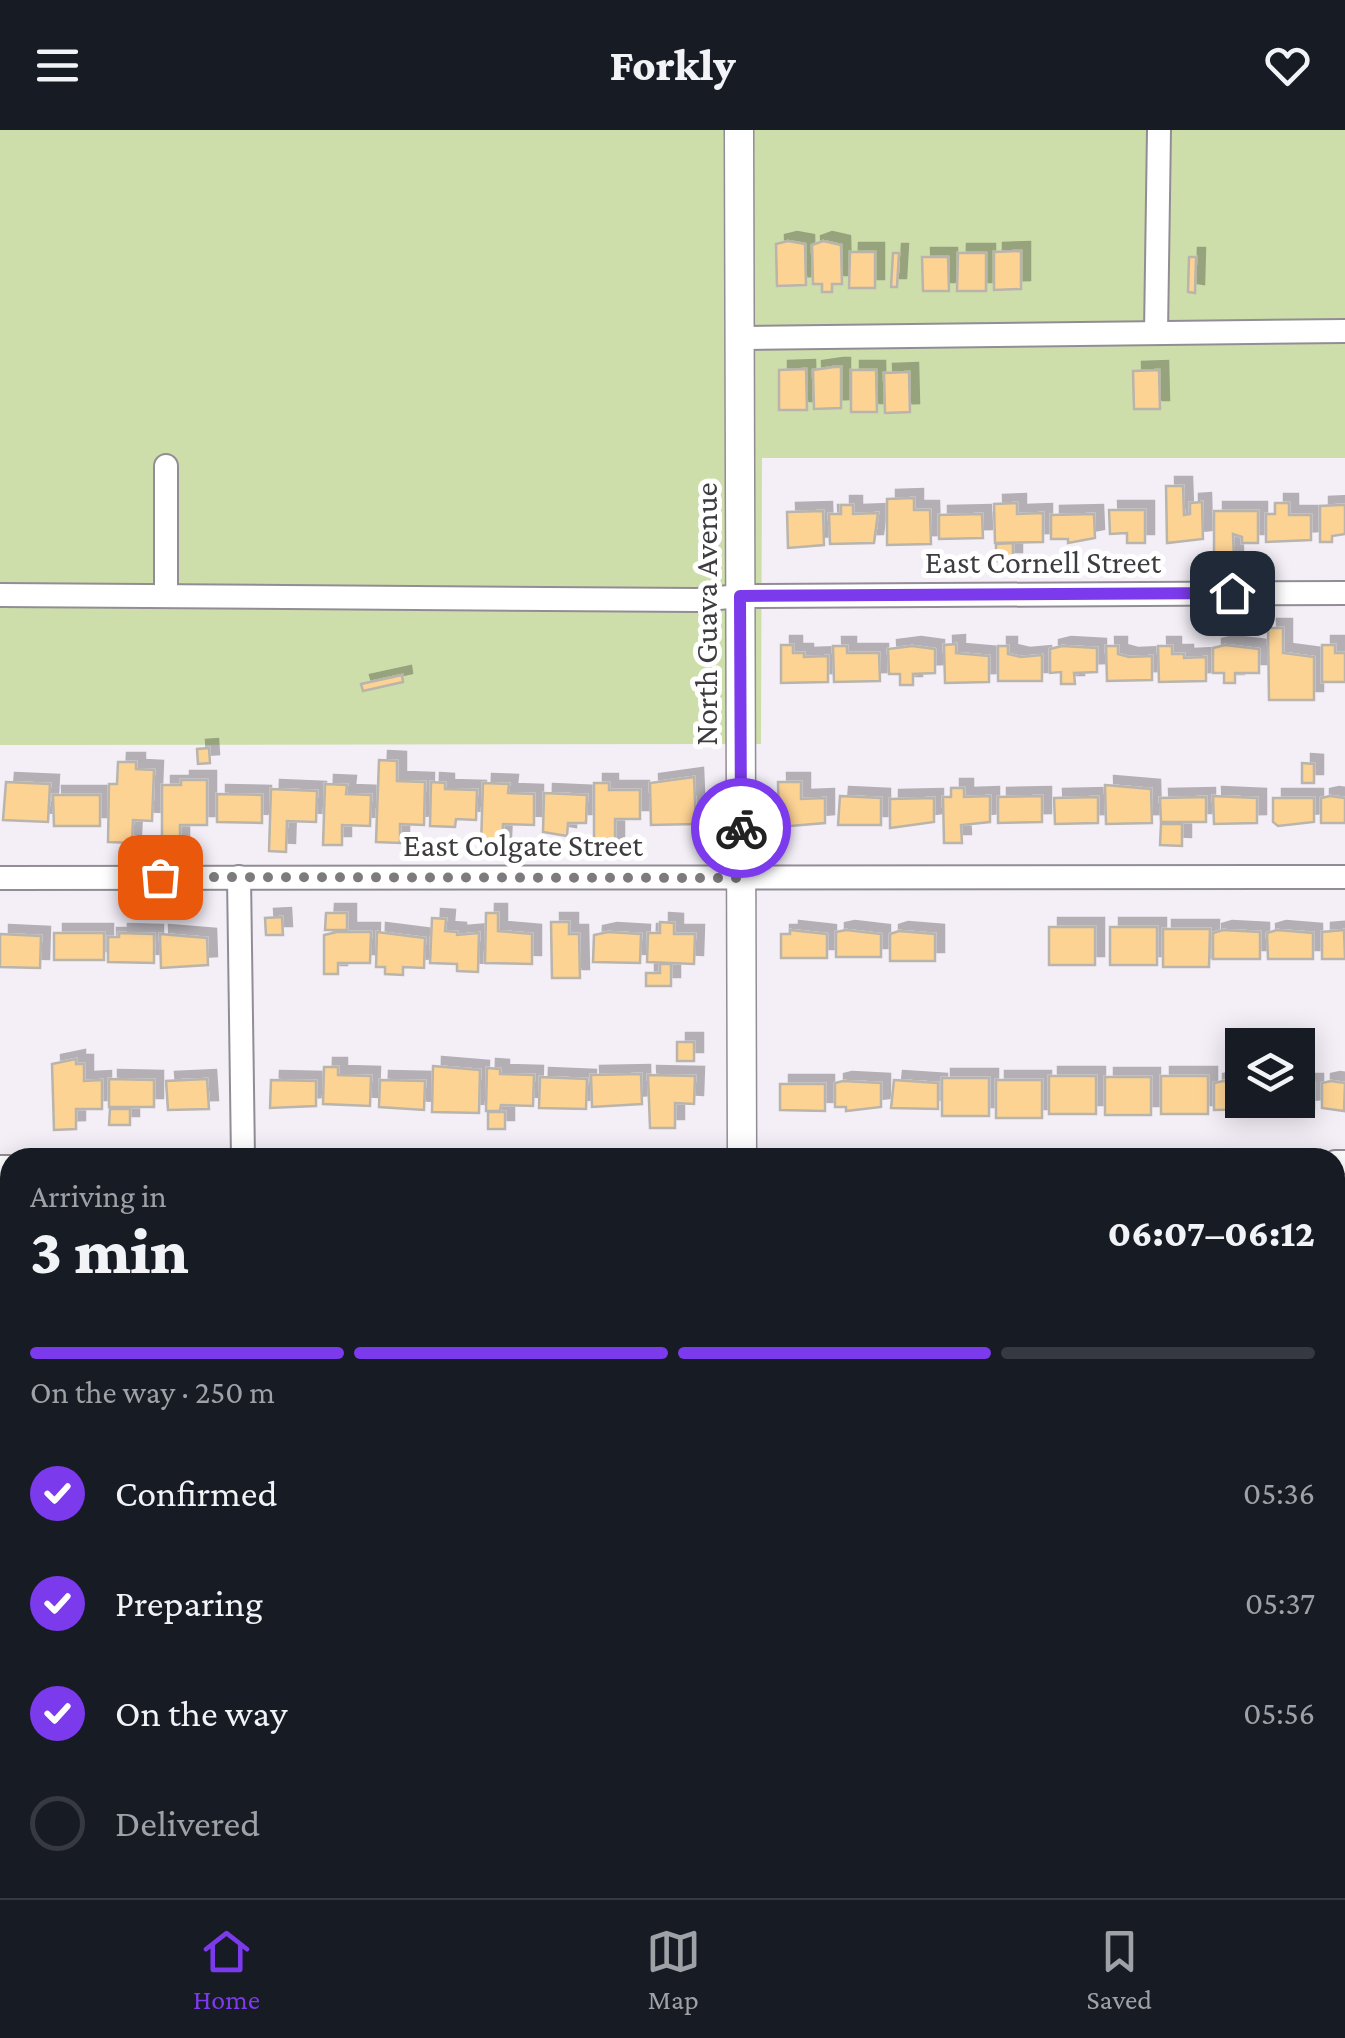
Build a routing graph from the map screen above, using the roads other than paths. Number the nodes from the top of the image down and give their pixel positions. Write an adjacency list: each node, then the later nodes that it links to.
1 (739, 130): 5 (street, North Guava Avenue)
2 (1159, 130): 4 (street)
3 (1345, 331): 4 (street)
4 (1156, 333): 5 (street)
5 (742, 338): 10 (street, North Guava Avenue)
6 (166, 466): 9 (street)
7 (1345, 594): 10 (street, East Cornell Street)
8 (0, 595): 9 (street, East Cornell Street)
9 (166, 596): 10 (street, East Cornell Street)
10 (740, 596): 14 (street, North Guava Avenue)
11 (239, 877): 13 (street, East Colgate Street); 14 (street, East Colgate Street); 15 (street)
12 (1345, 877): 14 (street, East Colgate Street)
13 (0, 878)
14 (742, 878): 16 (street, North Guava Avenue)
15 (243, 1148)
16 (742, 1148)

